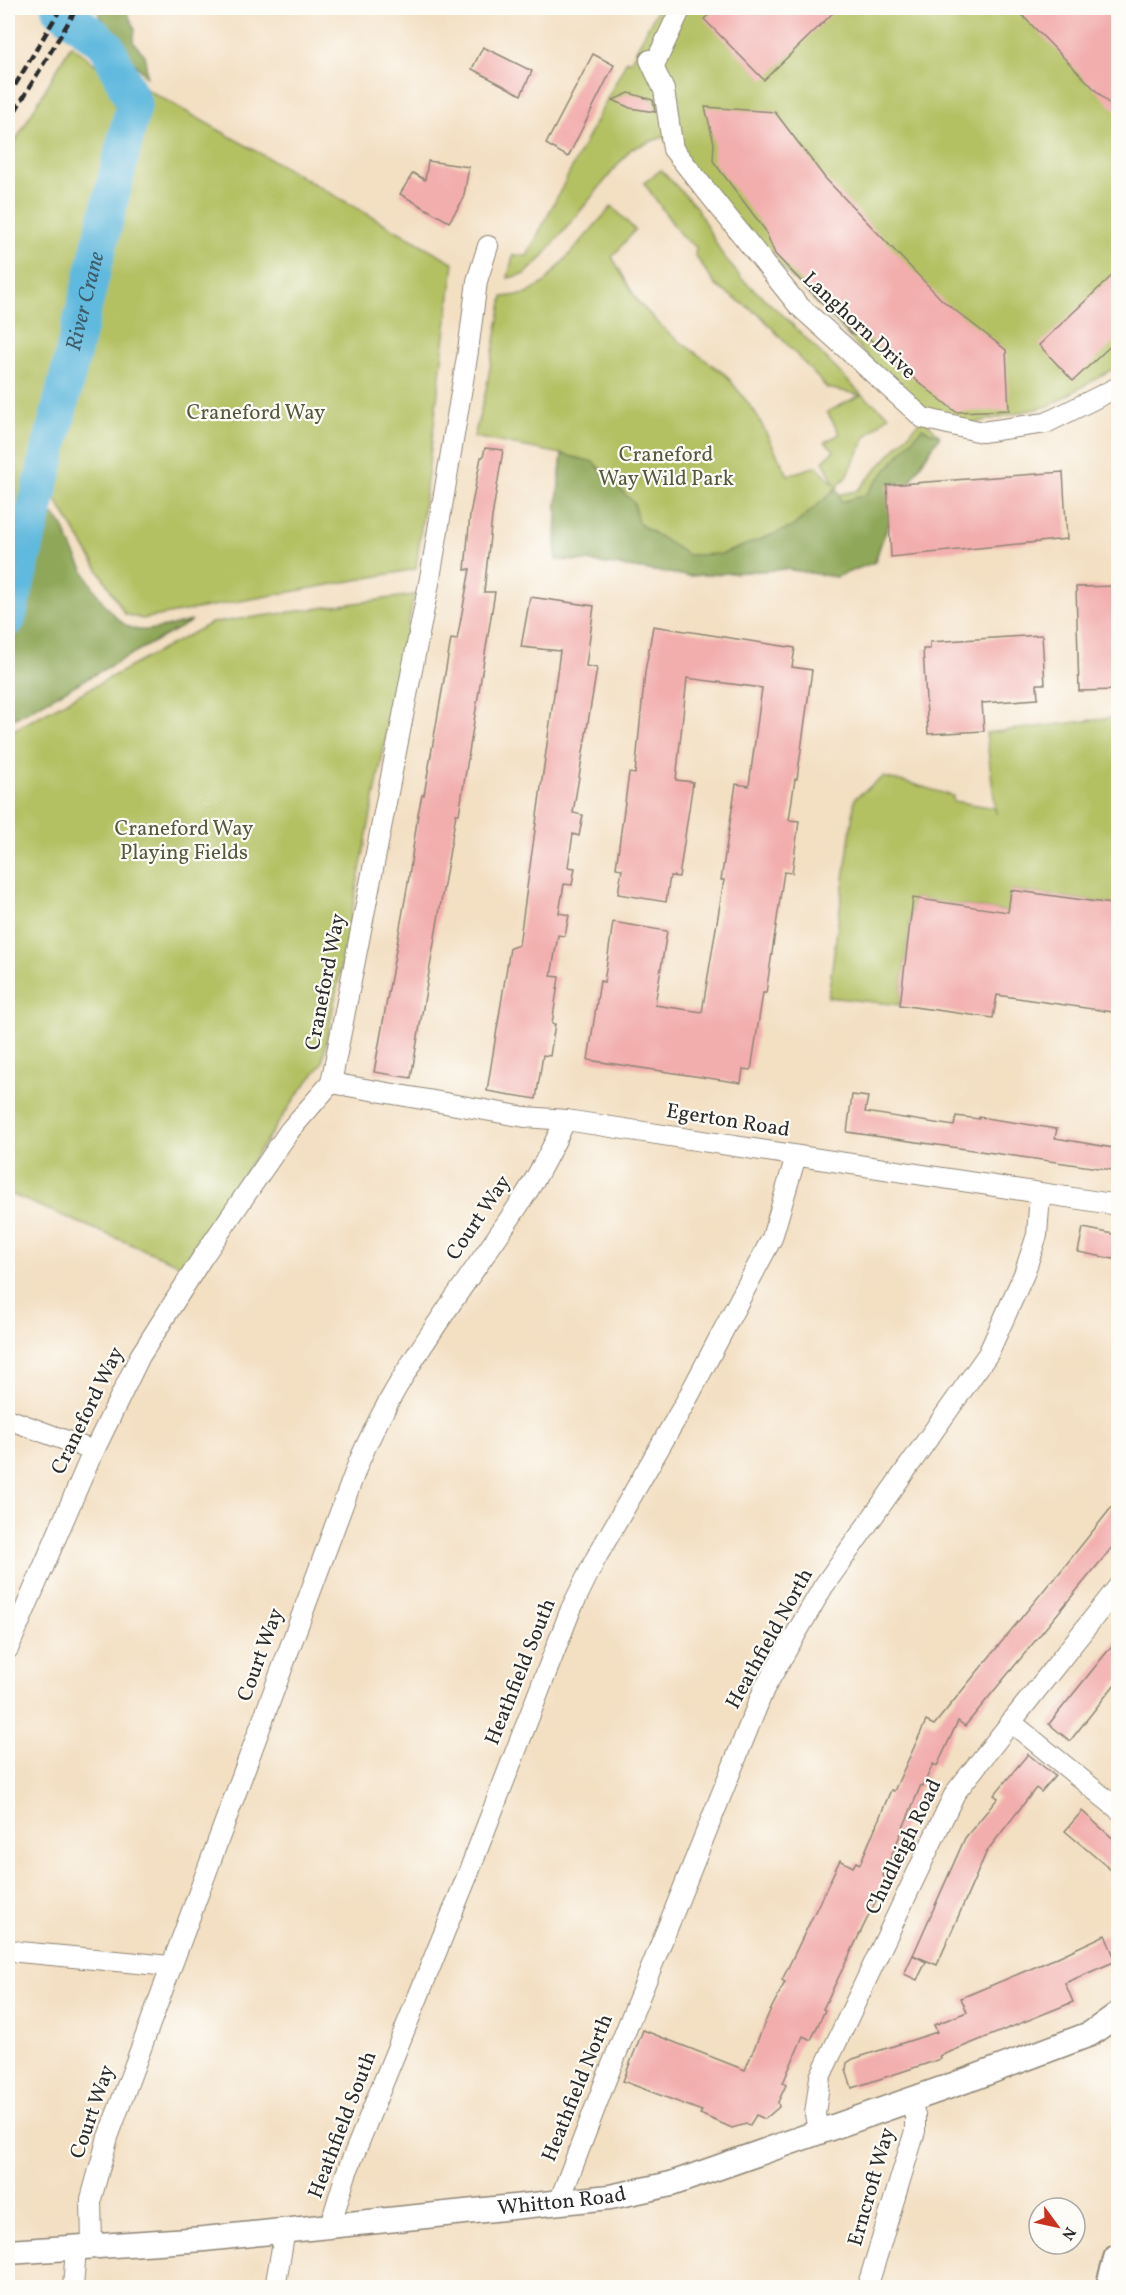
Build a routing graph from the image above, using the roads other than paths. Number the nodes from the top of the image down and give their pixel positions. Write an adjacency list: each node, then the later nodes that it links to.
1 (681, 8): 3 (street, Langhorn Drive)
2 (488, 246): 4 (street, Craneford Way)
3 (1119, 387)
4 (331, 1083): 5 (street, Egerton Road); 10 (street, Craneford Way)
5 (566, 1120): 6 (street, Egerton Road); 17 (street, Court Way)
6 (796, 1156): 7 (street, Egerton Road); 24 (street, Heathfield South)
7 (1040, 1194): 8 (street, Egerton Road); 23 (street, Heathfield North)
8 (1119, 1205)
9 (8, 1419): 10 (street)
10 (94, 1451): 12 (street, Craneford Way)
11 (1119, 1587): 14 (street, Chudleigh Road)
12 (13, 1617): 13 (street, Craneford Way)
13 (8, 1649)
14 (1011, 1722): 15 (street); 22 (street, Chudleigh Road)
15 (1119, 1809)
16 (8, 1949): 17 (street)
17 (170, 1966): 26 (street, Court Way)
18 (1119, 2014): 19 (main road, Whitton Road)
19 (1090, 2034): 20 (main road, Whitton Road); 21 (main road, Whitton Road)
20 (1119, 2035)
21 (910, 2100): 22 (main road, Whitton Road); 31 (street, Erncroft Way)
22 (818, 2132): 23 (main road, Whitton Road)
23 (559, 2202): 24 (main road, Whitton Road)
24 (330, 2226): 25 (main road, Whitton Road)
25 (285, 2230): 26 (main road, Whitton Road); 30 (street)
26 (84, 2246): 27 (main road, Whitton Road); 29 (street, Court Way)
27 (8, 2252)
28 (1119, 2259): 32 (highway)
29 (73, 2288)
30 (275, 2288)
31 (867, 2288)
32 (1110, 2288)

